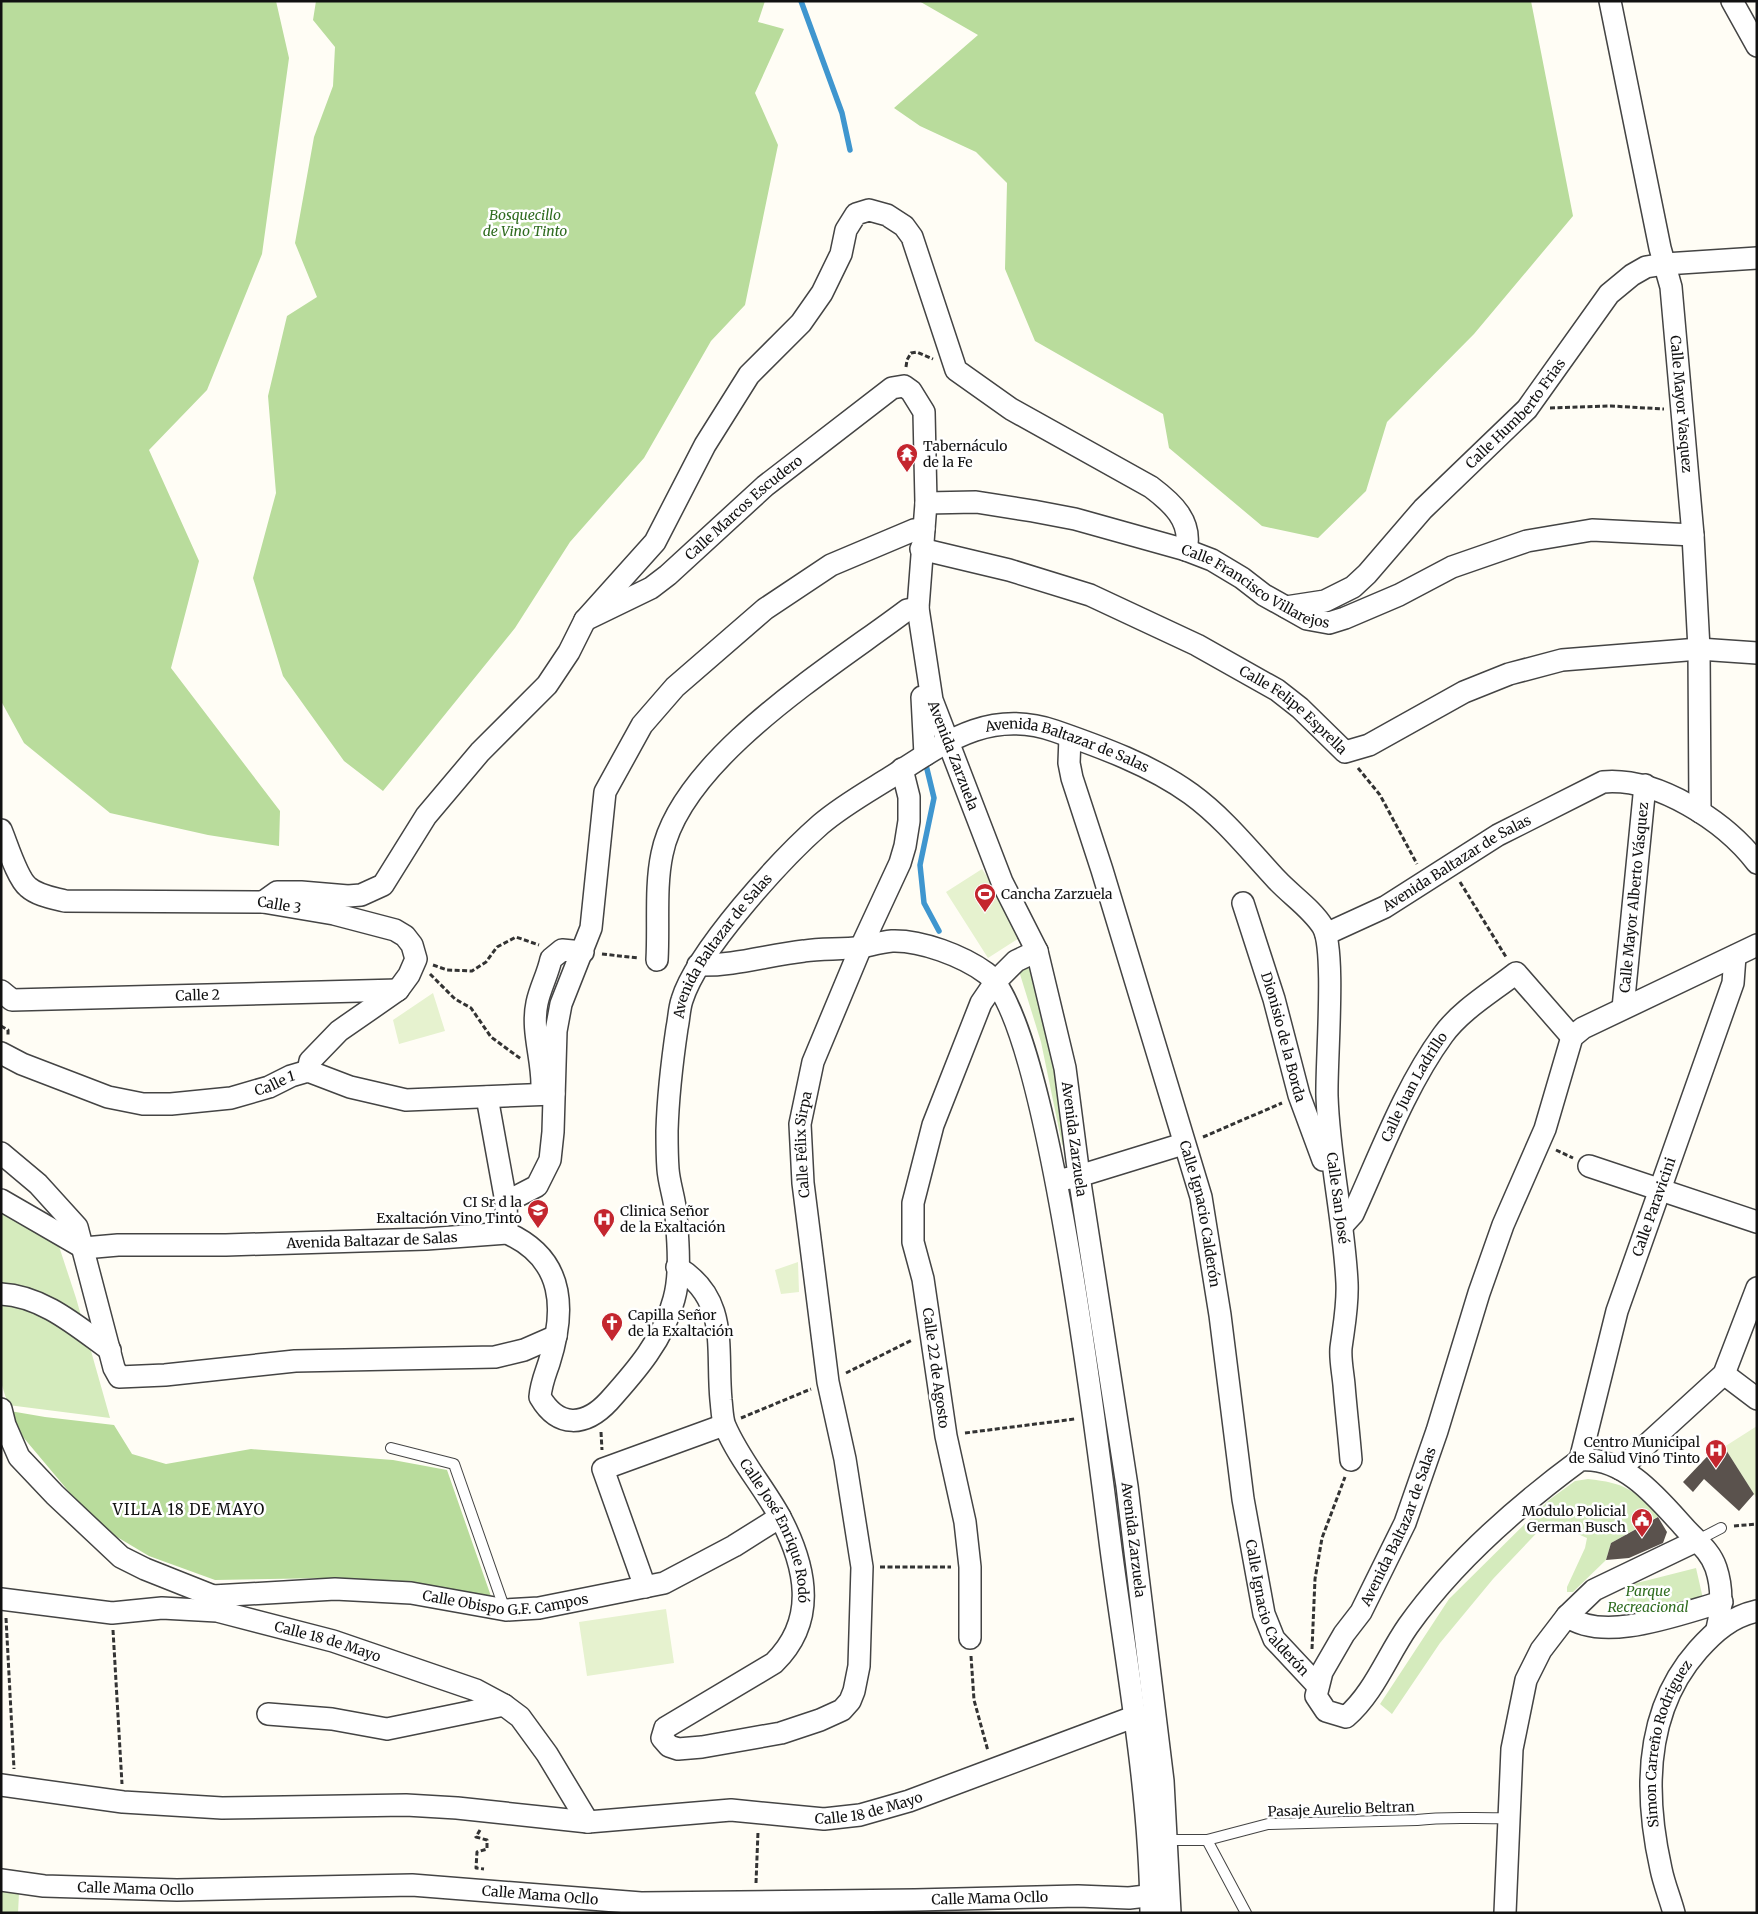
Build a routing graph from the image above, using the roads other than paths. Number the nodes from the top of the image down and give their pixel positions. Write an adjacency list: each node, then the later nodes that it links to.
1 (1610, 1): 5 (street, Calle Mayor Vasquez)
2 (1732, 1): 3 (street)
3 (1757, 46)
4 (1757, 258): 5 (street, Calle Humberto Frias)
5 (1664, 264): 8 (street, Calle Mayor Vasquez); 11 (street, Calle Humberto Frias)
6 (905, 388): 7 (street); 9 (street); 13 (street, Calle Marcos Escudero)
7 (926, 502): 9 (street); 10 (street, Calle Francisco Villarejos)
8 (1693, 535): 11 (street, Calle Francisco Villarejos); 14 (street, Calle Mayor Vasquez)
9 (920, 536): 12 (street); 14 (street, Calle Felipe Esprella); 30 (street)
10 (1186, 550): 11 (street, Calle Francisco Villarejos); 13 (street)
11 (1286, 607)
12 (913, 609): 17 (street, Avenida Zarzuela); 18 (street); 32 (street)
13 (585, 620): 24 (street)
14 (1699, 649): 15 (street, Calle Felipe Esprella); 21 (street, Calle Mayor Vasquez)
15 (1757, 653)
16 (1070, 737): 17 (street, Avenida Baltazar de Salas); 26 (street, Avenida Baltazar de Salas); 43 (street, Calle Ignacio Calderón)
17 (950, 741): 18 (street, Avenida Baltazar de Salas); 29 (street, Avenida Zarzuela)
18 (925, 755): 19 (street, Avenida Baltazar de Salas)
19 (902, 769): 28 (street, Calle Félix Sirpa); 33 (street, Avenida Baltazar de Salas)
20 (1645, 786): 21 (street, Avenida Baltazar de Salas); 26 (street, Avenida Baltazar de Salas); 37 (street, Calle Mayor Alberto Vásquez)
21 (1700, 812): 23 (street, Avenida Baltazar de Salas)
22 (1, 830): 24 (street, Calle 3)
23 (1757, 863)
24 (263, 902): 35 (street, Calle 3)
25 (1243, 903): 45 (street, Dionisio de la Borda)
26 (1326, 934): 45 (street, Calle San José)
27 (1757, 945): 31 (street)
28 (861, 947): 33 (street, Avenida Zarzuela); 34 (street, Avenida Zarzuela); 72 (street, Calle Félix Sirpa)
29 (1036, 951): 34 (street, Calle 22 de Agosto); 47 (street, Avenida Zarzuela)
30 (583, 952): 41 (street); 41 (street)
31 (1735, 956): 37 (street); 49 (street, Calle Paravicini)
32 (657, 960)
33 (698, 965): 56 (street, Avenida Baltazar de Salas)
34 (996, 982): 48 (street, Avenida Zarzuela); 81 (street, Calle 22 de Agosto)
35 (398, 990): 36 (street, Calle 2); 40 (street)
36 (1, 991)
37 (1623, 1008): 38 (street)
38 (1572, 1038): 53 (street, Calle Juan Ladrillo); 82 (street, Avenida Baltazar de Salas)
39 (1, 1053): 40 (street, Calle 1)
40 (308, 1072): 42 (street, Calle 1)
41 (548, 1094): 42 (street, Calle 1); 50 (street)
42 (487, 1097): 50 (street)
43 (1184, 1144): 47 (street); 82 (street, Calle Ignacio Calderón)
44 (1, 1153): 55 (street)
45 (1332, 1164): 53 (street, Calle San José)
46 (1588, 1166): 49 (street)
47 (1079, 1176): 48 (street); 90 (street, Avenida Zarzuela)
48 (1055, 1180): 85 (street, Avenida Zarzuela)
49 (1660, 1191): 52 (street); 67 (street, Calle Paravicini)
50 (506, 1202): 54 (street)
51 (10, 1205): 55 (street)
52 (1757, 1222)
53 (1343, 1225): 66 (street, Calle San José)
54 (507, 1233): 55 (street, Avenida Baltazar de Salas); 59 (street, Avenida Baltazar de Salas)
55 (84, 1248): 60 (street)
56 (677, 1267): 59 (street, Avenida Baltazar de Salas); 64 (street, Calle José Enrique Rodó)
57 (1757, 1288): 61 (street)
58 (1, 1294): 60 (street)
59 (556, 1336): 60 (street)
60 (110, 1350)
61 (1724, 1374): 62 (street); 68 (street)
62 (1757, 1399)
63 (1, 1409): 76 (street)
64 (724, 1425): 69 (street, Calle José Enrique Rodó); 73 (street)
65 (392, 1448): 77 (lane)
66 (1351, 1460)
67 (1580, 1460): 68 (street); 82 (street)
68 (1620, 1469): 71 (street)
69 (780, 1517): 72 (street, Calle José Enrique Rodó); 73 (street, Calle Obispo G.F. Campos)
70 (1721, 1528): 71 (lane)
71 (1696, 1540): 75 (street); 79 (street)
72 (862, 1566)
73 (645, 1587): 77 (street, Calle Obispo G.F. Campos)
74 (3, 1599): 76 (street, Calle 18 de Mayo)
75 (1722, 1602): 79 (street); 80 (street)
76 (215, 1604): 77 (street, Calle Obispo G.F. Campos); 83 (street, Calle 18 de Mayo)
77 (506, 1610)
78 (1757, 1611): 80 (street, Simon Carreño Rodriguez)
79 (1566, 1616): 87 (street)
80 (1716, 1629): 95 (street, Simon Carreño Rodriguez)
81 (970, 1638)
82 (1320, 1679)
83 (504, 1705): 84 (street); 88 (street, Calle 18 de Mayo)
84 (268, 1714)
85 (1136, 1716): 88 (street, Calle 18 de Mayo); 90 (street, Avenida Zarzuela)
86 (8, 1786): 88 (street, Calle 18 de Mayo)
87 (1508, 1818): 89 (lane, Pasaje Aurelio Beltran); 94 (street)
88 (588, 1822)
89 (1207, 1840): 90 (lane, Pasaje Aurelio Beltran); 93 (lane)
90 (1157, 1842): 92 (street, Avenida Zarzuela)
91 (1, 1880): 92 (street, Calle Mama Ocllo)
92 (1160, 1904)
93 (1246, 1913)
94 (1506, 1913)
95 (1674, 1913)

